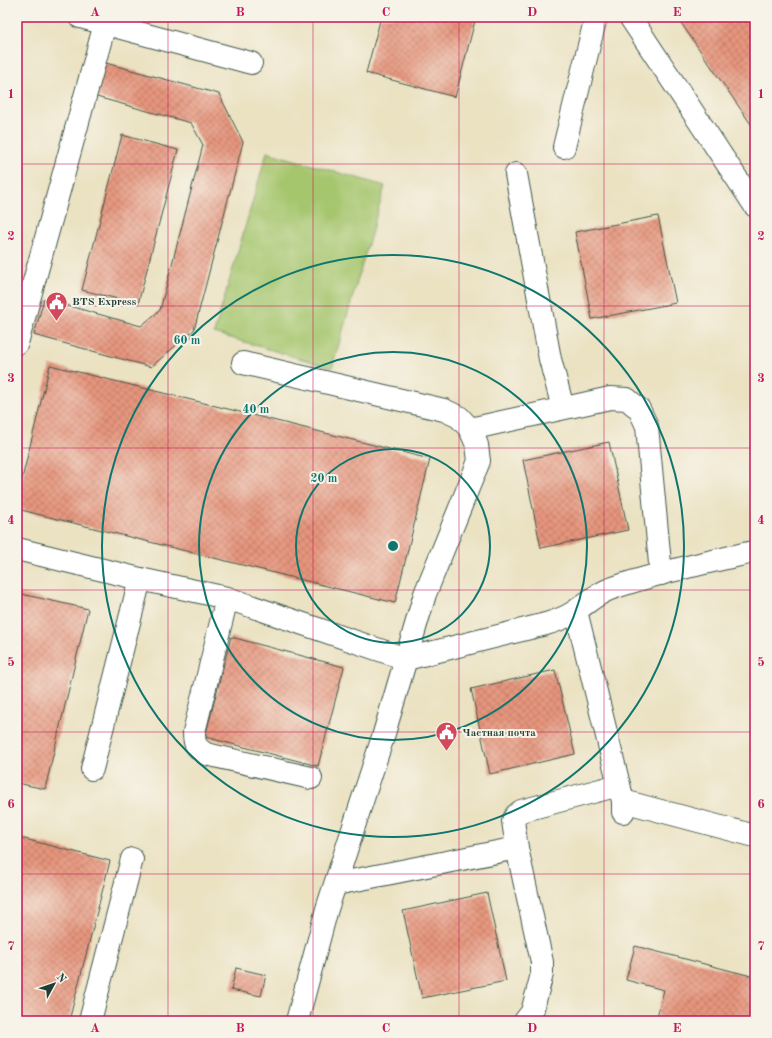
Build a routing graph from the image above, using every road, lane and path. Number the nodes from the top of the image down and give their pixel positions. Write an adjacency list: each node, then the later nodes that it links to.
1 (80, 17): 4 (lane)
2 (596, 17): 6 (lane)
3 (630, 17): 8 (lane)
4 (105, 24): 5 (lane); 9 (lane)
5 (251, 63)
6 (564, 147)
7 (516, 174): 11 (lane)
8 (755, 206)
9 (17, 343)
10 (243, 364): 12 (lane)
11 (563, 408): 12 (lane); 15 (lane)
12 (470, 429): 19 (lane)
13 (17, 549): 16 (lane)
14 (753, 552): 15 (lane)
15 (660, 574): 18 (lane)
16 (140, 579): 17 (lane); 20 (lane)
17 (227, 598): 19 (lane); 21 (lane)
18 (576, 611): 19 (lane); 22 (lane)
19 (406, 659): 26 (lane)
20 (92, 769)
21 (311, 778)
22 (622, 799): 23 (lane); 24 (lane)
23 (755, 836)
24 (517, 848): 26 (lane); 29 (lane)
25 (132, 859): 27 (lane)
26 (336, 884): 28 (lane)
27 (90, 1021)
28 (297, 1021)
29 (525, 1021)

